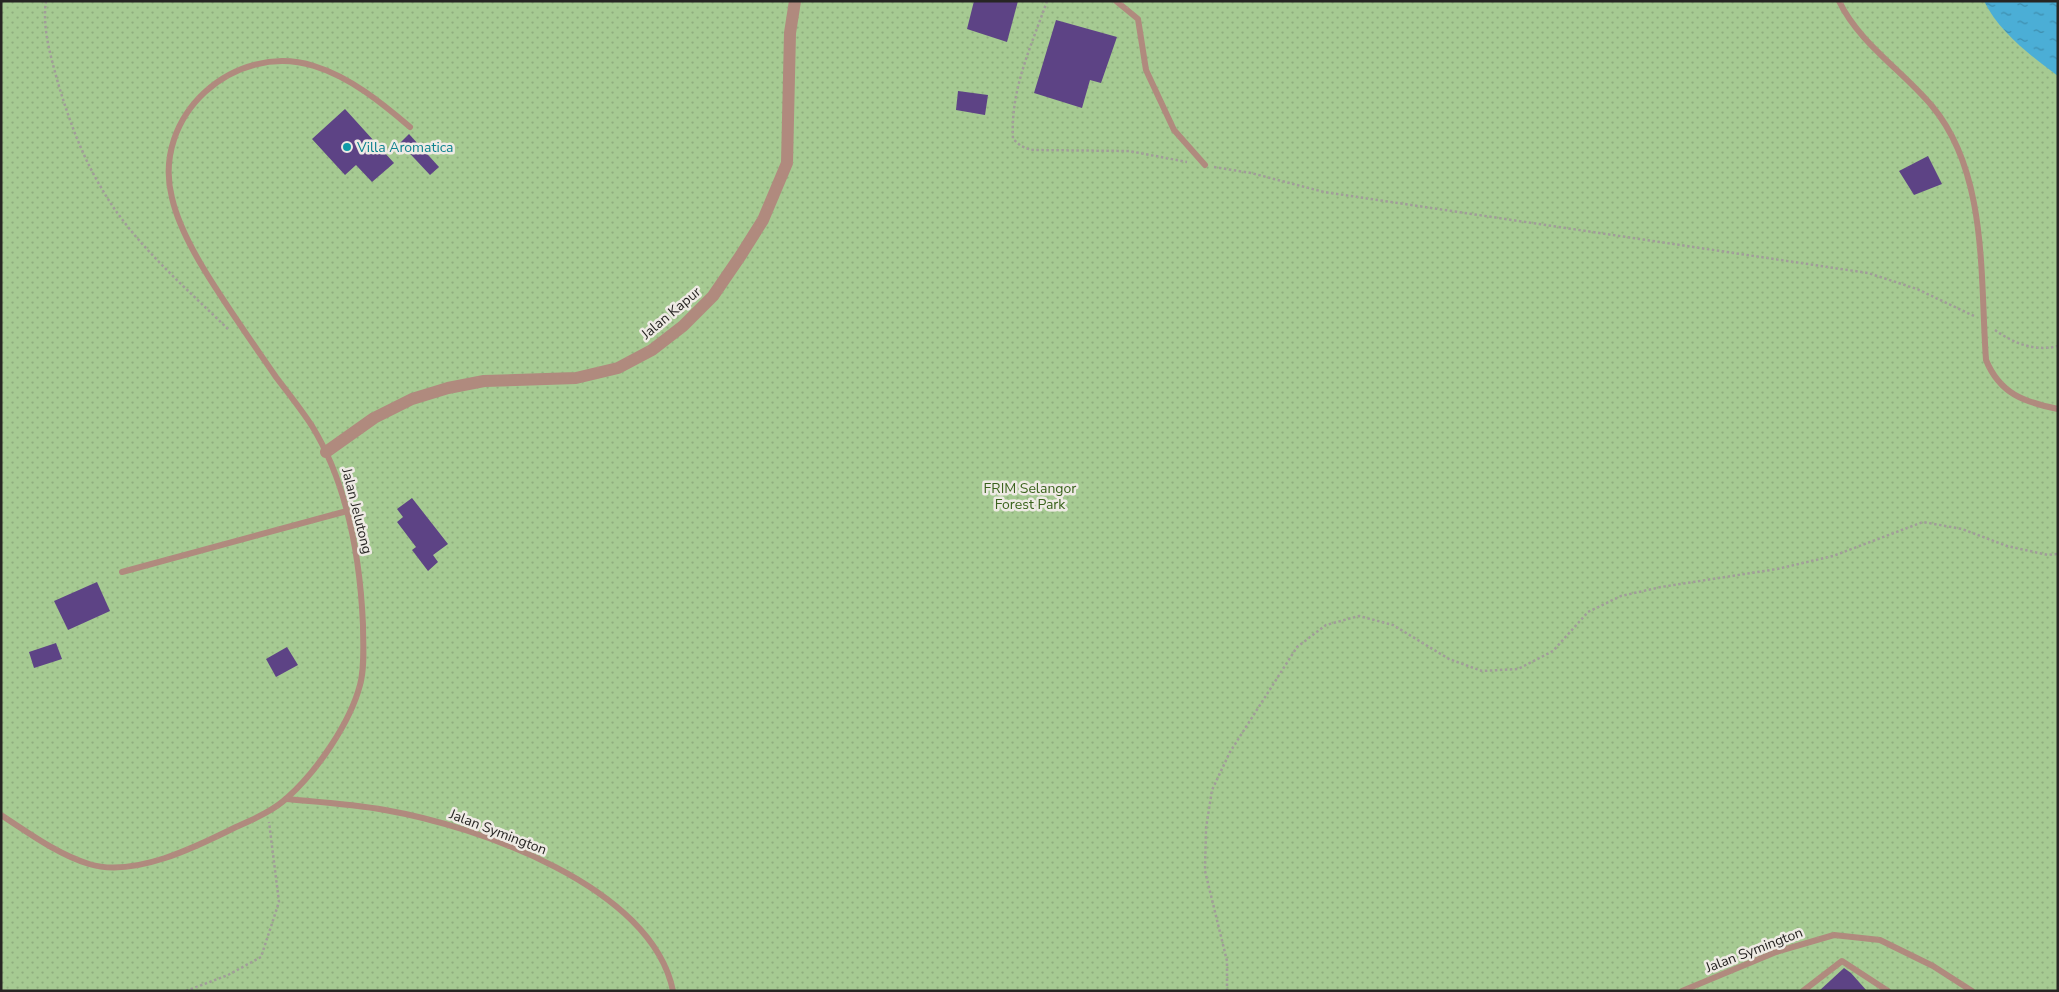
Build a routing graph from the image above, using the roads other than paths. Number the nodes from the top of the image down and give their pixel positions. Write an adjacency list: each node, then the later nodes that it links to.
1 (795, 1): 7 (street, Jalan Kapur)
2 (1116, 1): 5 (lane)
3 (1839, 1): 6 (lane)
4 (410, 127): 7 (lane, Jalan Jelutong)
5 (1205, 165)
6 (2058, 409)
7 (326, 452): 8 (lane, Jalan Jelutong)
8 (348, 511): 9 (lane); 10 (lane, Jalan Jelutong)
9 (122, 572)
10 (286, 799): 11 (lane, Jalan Jelutong); 12 (lane, Jalan Symington)
11 (1, 815)
12 (673, 991)
13 (1682, 991): 16 (lane, Jalan Symington)
14 (1803, 991): 15 (lane)
15 (1888, 991)
16 (1972, 991)

